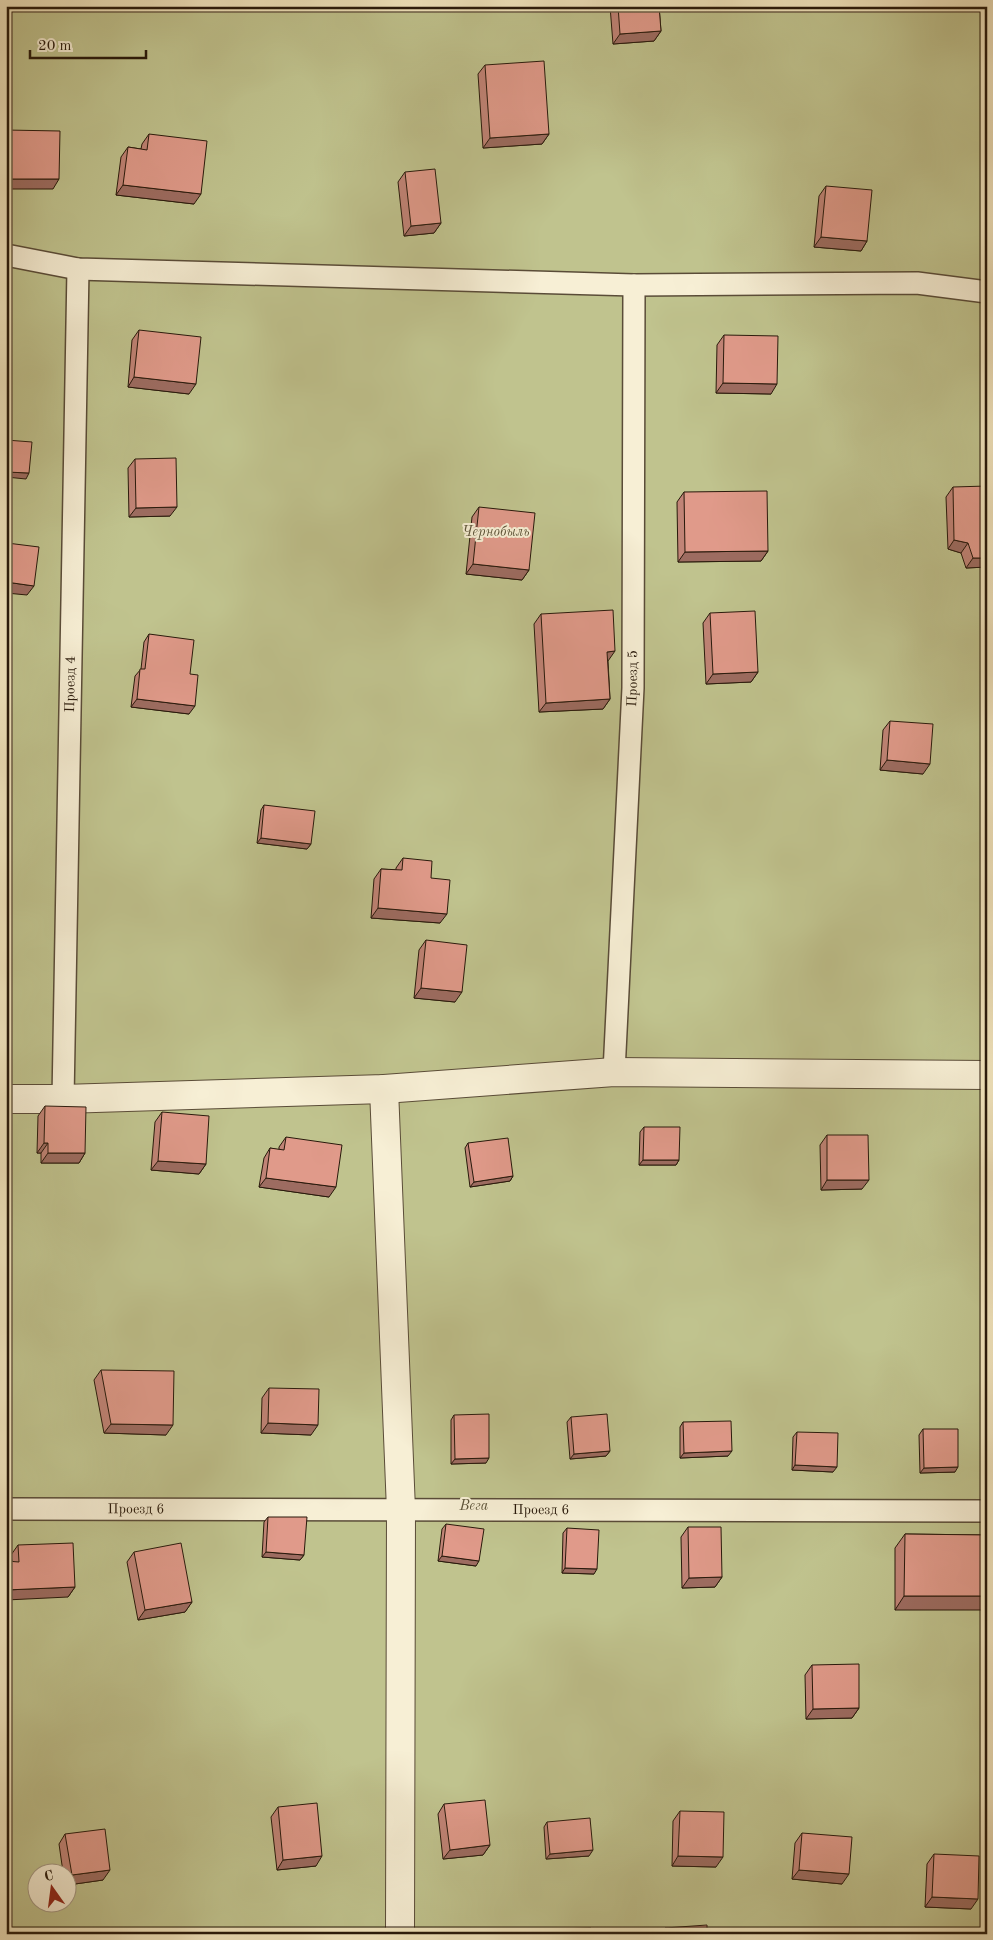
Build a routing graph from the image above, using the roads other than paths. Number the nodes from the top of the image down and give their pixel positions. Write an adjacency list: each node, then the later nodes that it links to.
1 (6, 255): 2 (lane)
2 (78, 269): 3 (lane); 9 (lane, Проезд 4)
3 (634, 285): 4 (lane); 5 (lane, Проезд 5)
4 (987, 292)
5 (614, 1072): 6 (street); 7 (street)
6 (987, 1075)
7 (384, 1089): 9 (street); 11 (street)
8 (6, 1099): 9 (street)
9 (63, 1099)
10 (6, 1509): 11 (lane, Проезд 6)
11 (402, 1510): 12 (lane, Проезд 6); 13 (street)
12 (987, 1511)
13 (400, 1934)

